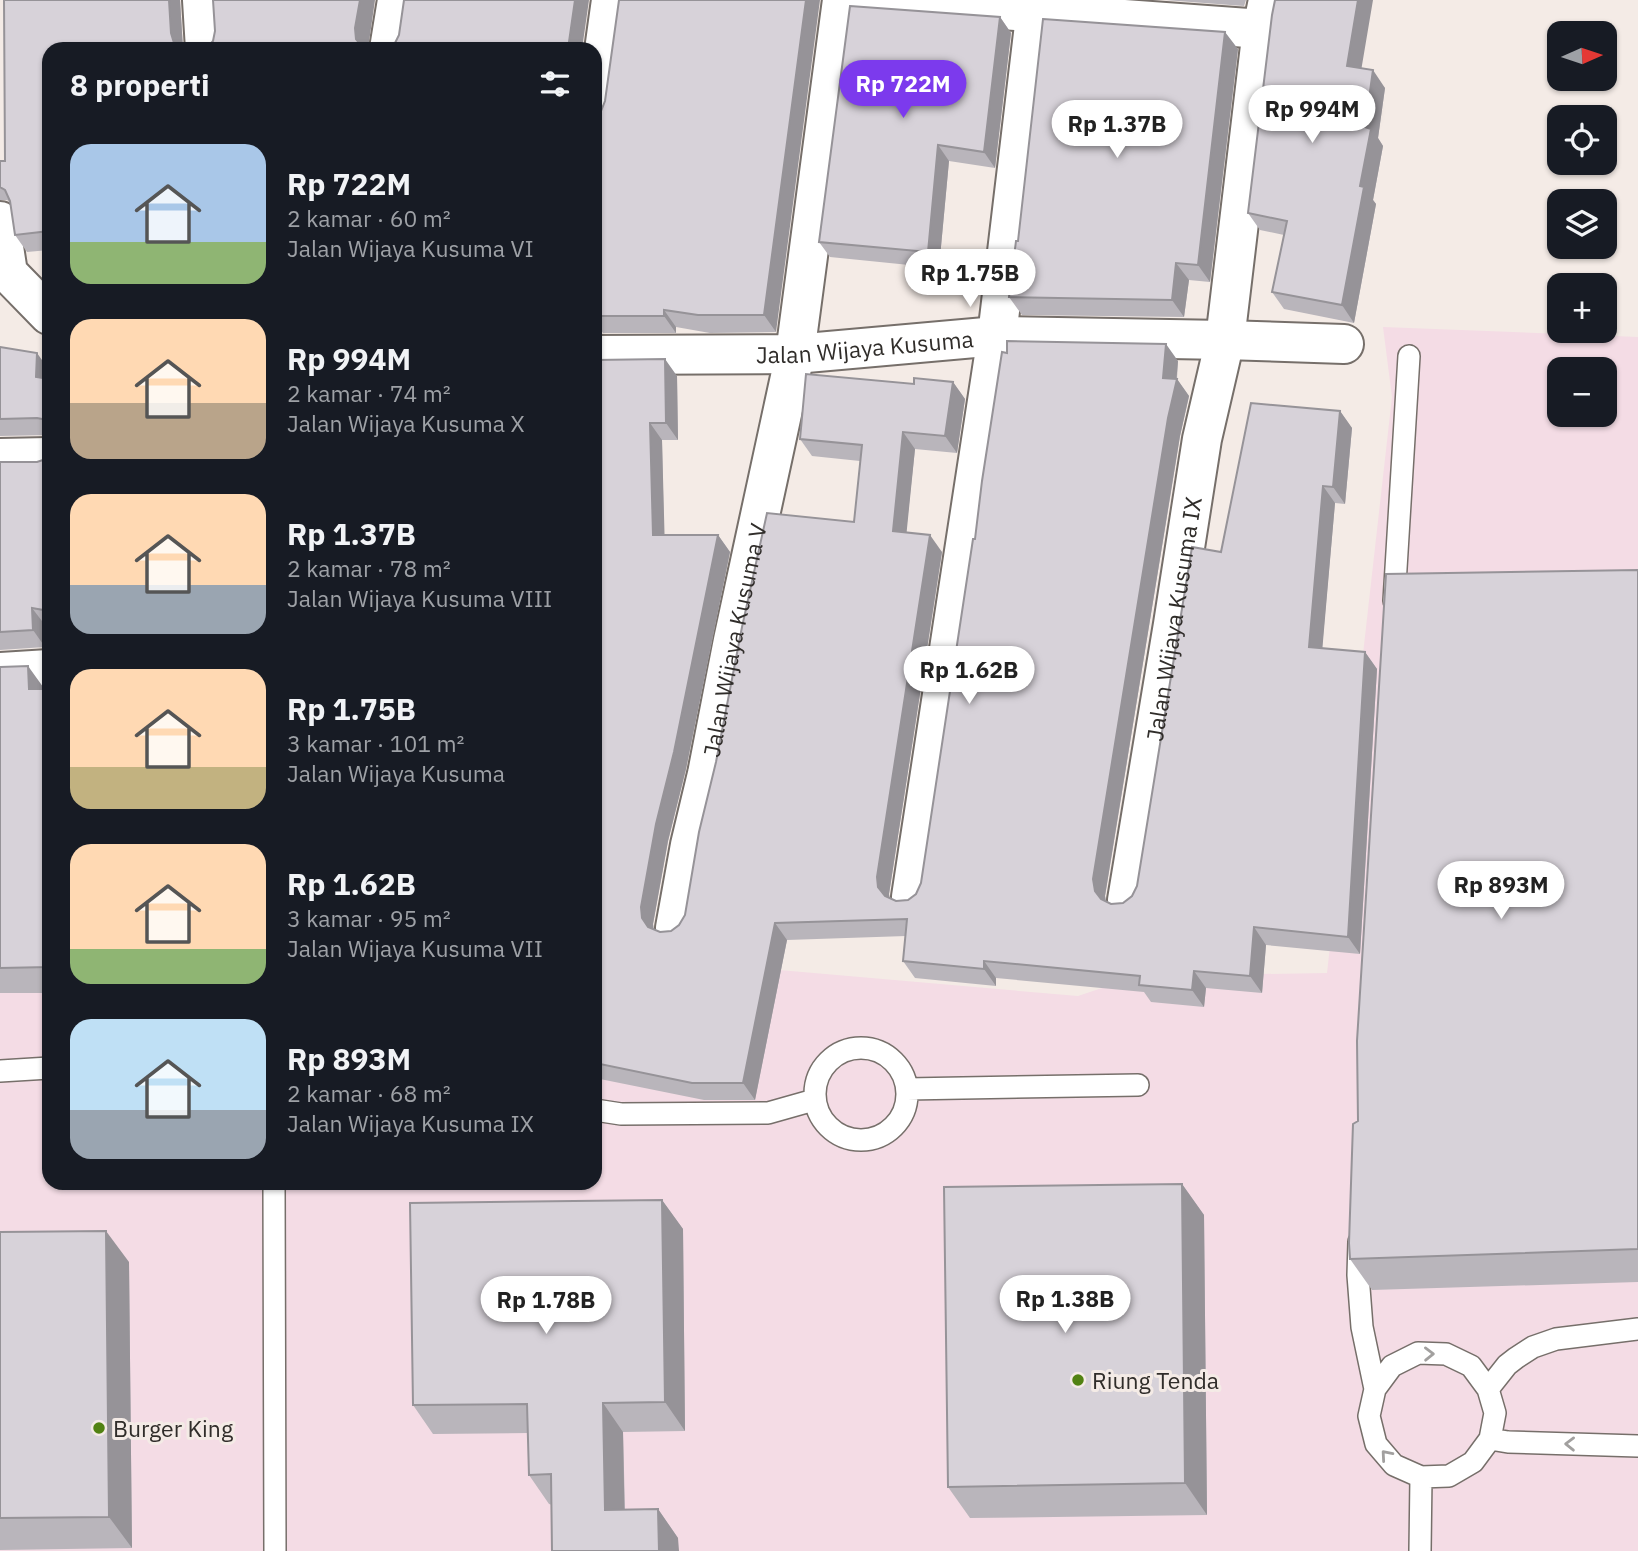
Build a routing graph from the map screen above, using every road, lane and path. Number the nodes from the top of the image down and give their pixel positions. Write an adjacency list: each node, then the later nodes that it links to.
1 (202, 0): 8 (street)
2 (397, 0): 9 (street)
3 (611, 0): 10 (street)
4 (842, 0): 17 (street, Jalan Wijaya Kusuma V)
5 (863, 0): 6 (street)
6 (1036, 6): 7 (street); 14 (street)
7 (1265, 15): 15 (street, Jalan Wijaya Kusuma IX)
8 (205, 42)
9 (390, 42)
10 (602, 65)
11 (0, 221): 12 (street)
12 (4, 273): 13 (street)
13 (42, 308)
14 (997, 336): 15 (street, Jalan Wijaya Kusuma); 17 (street, Jalan Wijaya Kusuma); 25 (street)
15 (1225, 340): 16 (street, Jalan Wijaya Kusuma); 26 (street, Jalan Wijaya Kusuma IX)
16 (1344, 344)
17 (795, 354): 18 (street, Jalan Wijaya Kusuma); 27 (street, Jalan Wijaya Kusuma V)
18 (602, 355)
19 (1409, 356): 22 (lane)
20 (42, 457): 21 (street)
21 (0, 458)
22 (1393, 621)
23 (42, 669): 24 (street)
24 (0, 672)
25 (911, 897)
26 (1127, 900)
27 (675, 928)
28 (42, 1068): 29 (lane)
29 (0, 1071)
30 (1138, 1085): 31 (lane)
31 (907, 1089): 32 (lane); 32 (lane)
32 (814, 1100): 33 (lane)
33 (602, 1111)
34 (274, 1190): 42 (lane)
35 (1360, 1219): 37 (lane)
36 (1638, 1329): 38 (lane)
37 (1375, 1389): 38 (lane, one-way to 38); 41 (lane, one-way to 37)
38 (1488, 1389): 39 (lane)
39 (1490, 1439): 40 (lane, one-way to 39); 41 (lane)
40 (1638, 1446)
41 (1421, 1477): 43 (lane)
42 (275, 1551)
43 (1420, 1551)

